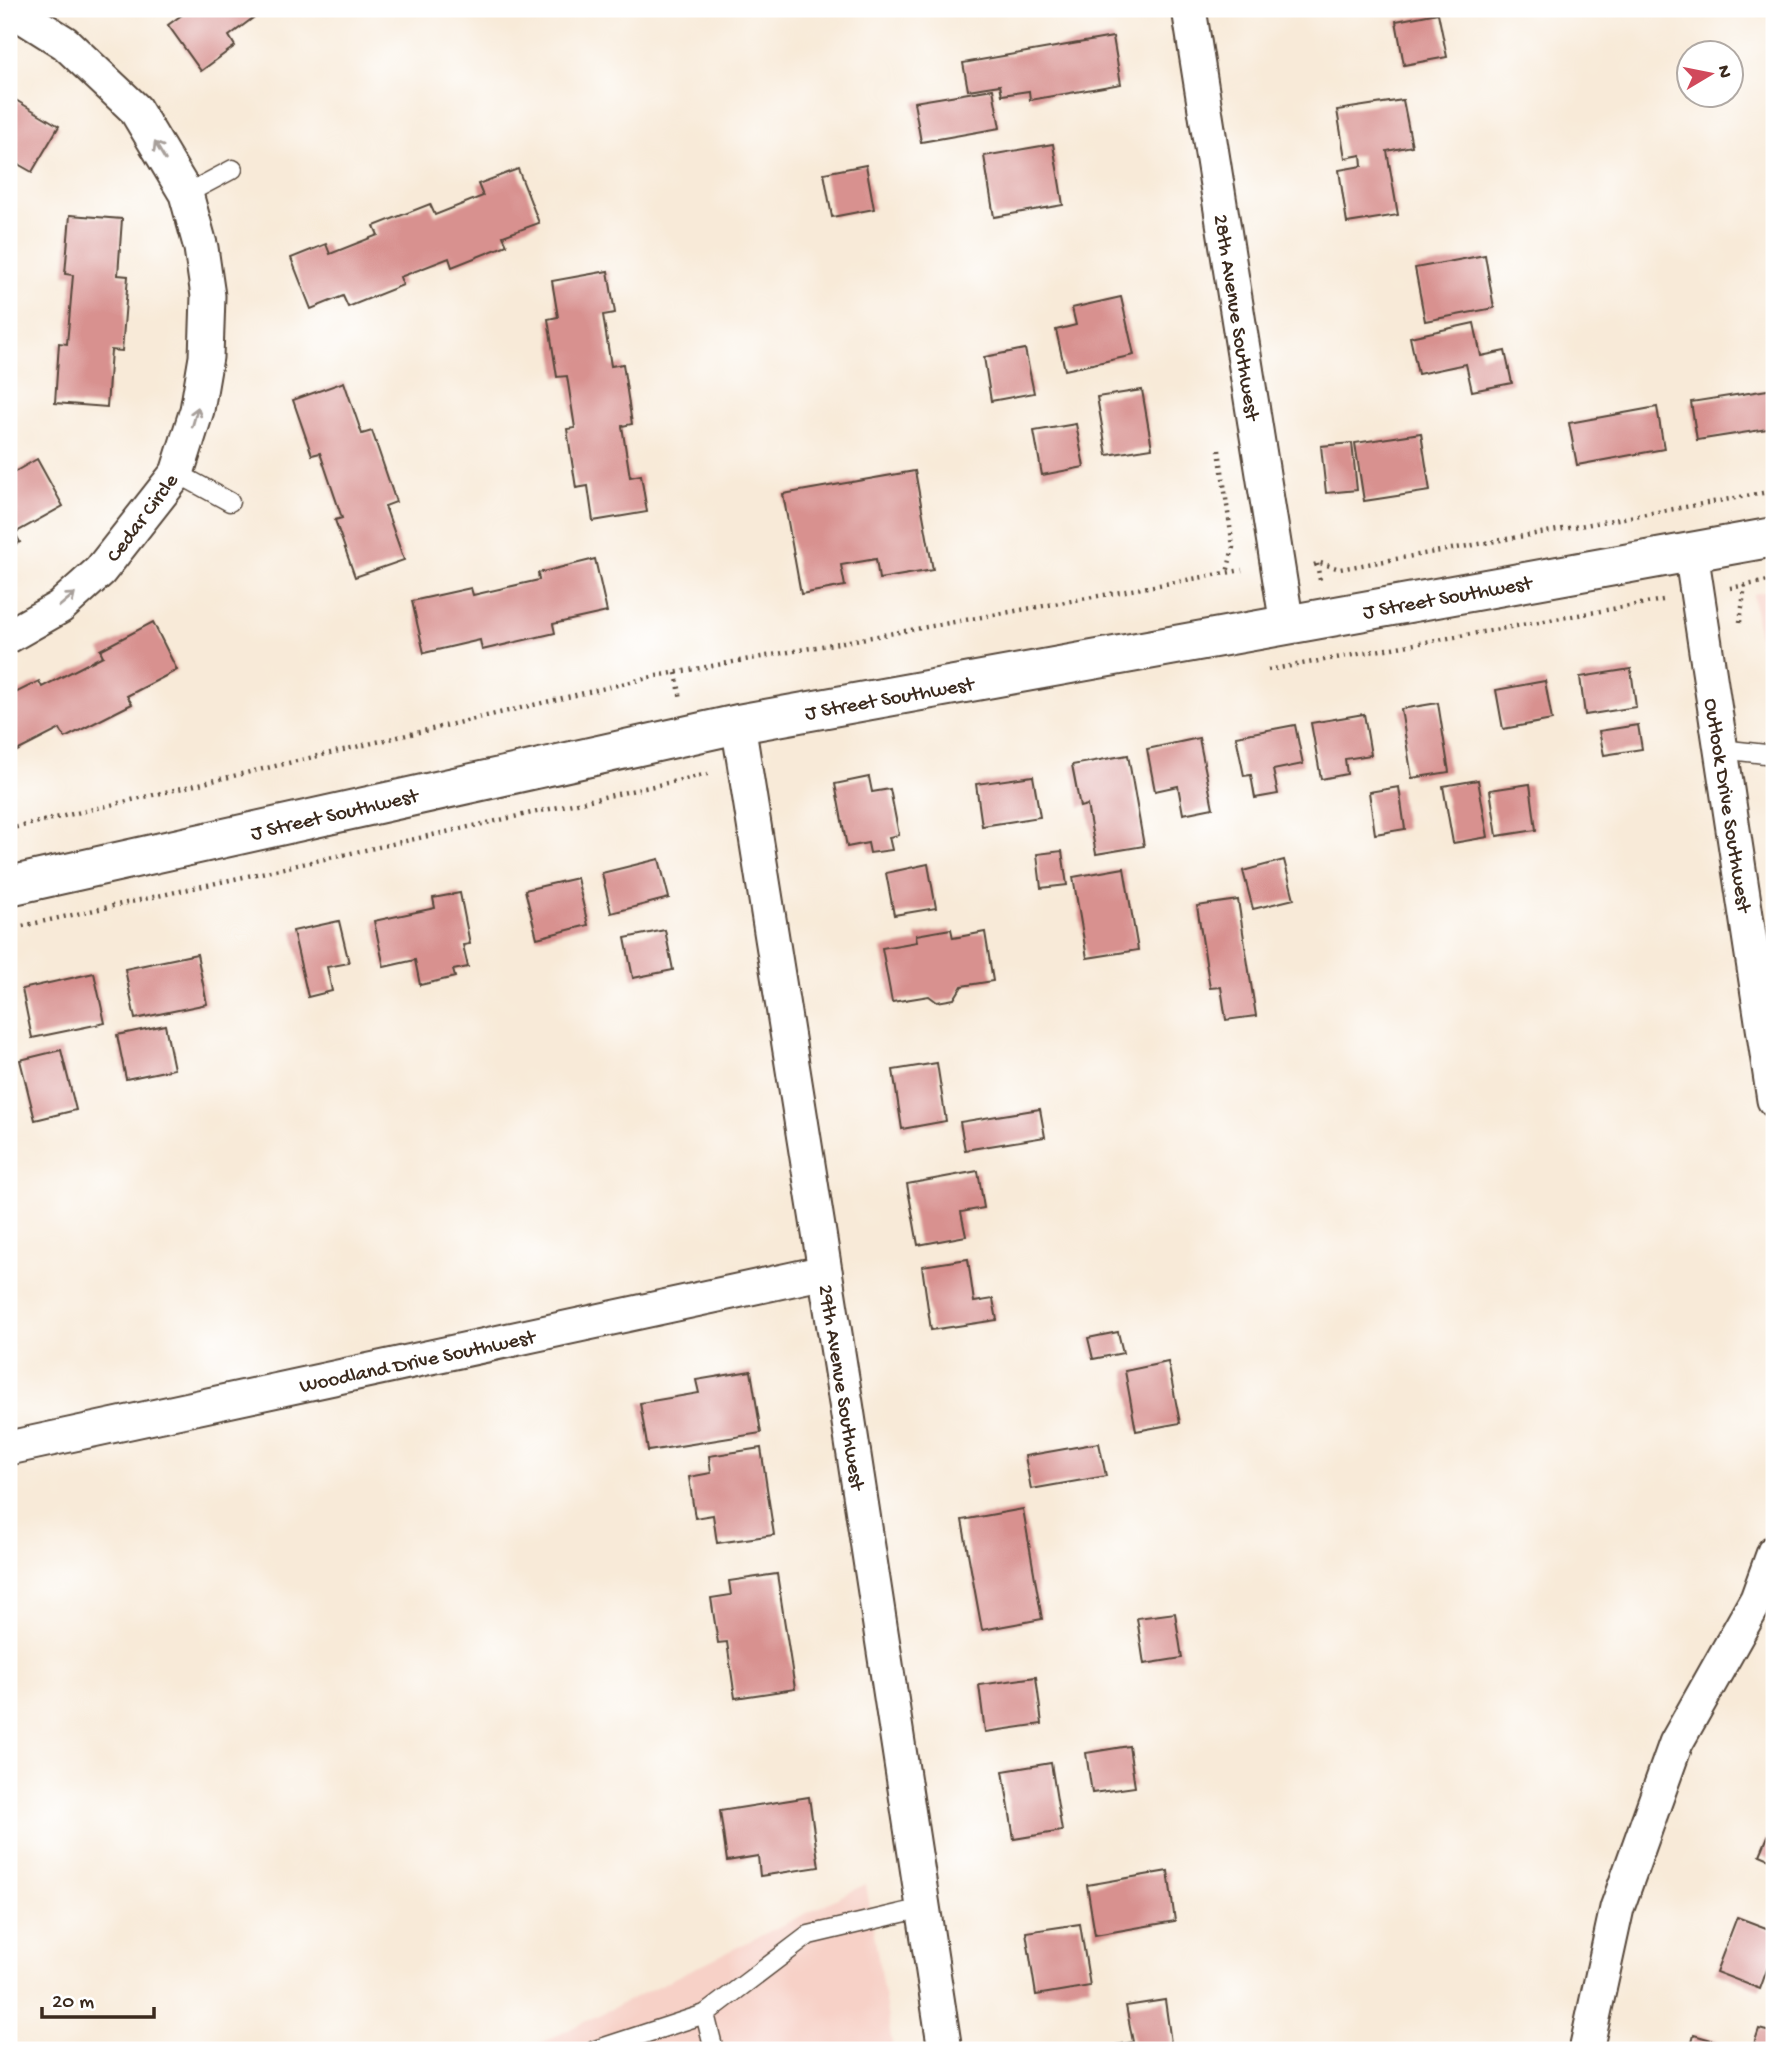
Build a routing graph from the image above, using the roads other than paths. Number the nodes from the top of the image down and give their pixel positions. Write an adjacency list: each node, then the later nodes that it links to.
1 (11, 9): 4 (street, Cedar Circle, one-way to 1)
2 (1189, 9): 9 (street, 28th Avenue Southwest)
3 (233, 169): 4 (lane)
4 (186, 194): 5 (street, Cedar Circle, one-way to 4)
5 (177, 472): 6 (lane); 10 (street, Cedar Circle, one-way to 5)
6 (230, 502)
7 (1774, 537): 8 (street, J Street Southwest)
8 (1691, 552): 9 (street, J Street Southwest); 12 (street, Outlook Drive Southwest)
9 (1287, 625): 11 (street, J Street Southwest)
10 (9, 635)
11 (738, 724): 14 (street, J Street Southwest); 17 (street, 29th Avenue Southwest)
12 (1721, 749): 13 (lane); 15 (street, Outlook Drive Southwest)
13 (1774, 755)
14 (9, 886)
15 (1767, 1004): 16 (street, Outlook Drive Southwest)
16 (1774, 1100)
17 (825, 1272): 18 (street, Woodland Drive Southwest); 20 (street, 29th Avenue Southwest)
18 (9, 1448)
19 (1774, 1552): 25 (street)
20 (923, 1908): 21 (lane); 24 (street, 29th Avenue Southwest)
21 (705, 2014): 22 (lane); 23 (lane)
22 (595, 2050)
23 (714, 2050)
24 (945, 2050)
25 (1586, 2050)

